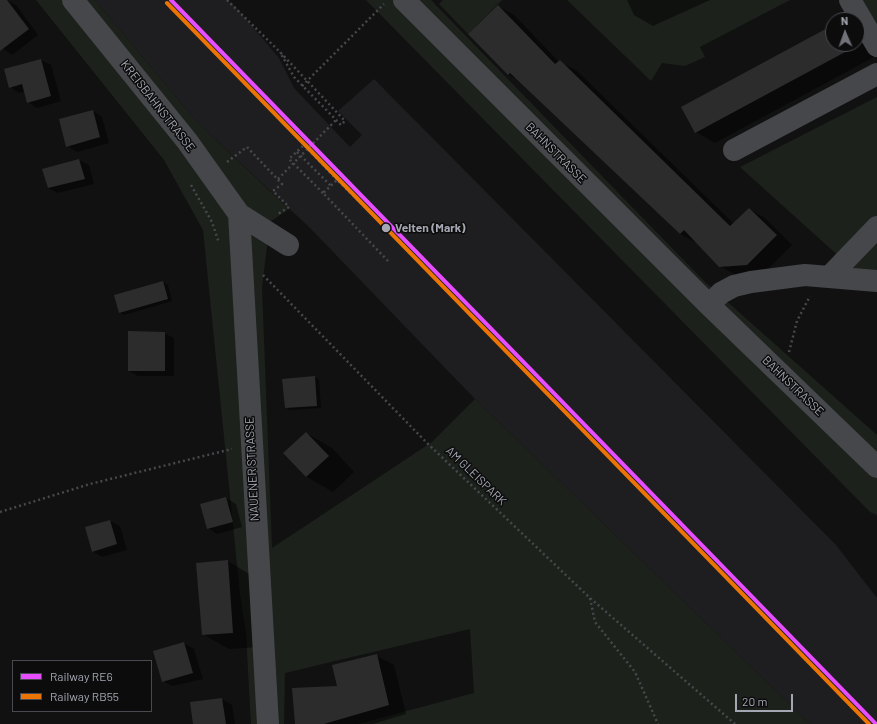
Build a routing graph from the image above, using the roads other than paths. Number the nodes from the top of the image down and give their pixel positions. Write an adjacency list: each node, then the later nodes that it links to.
1 (73, 0): 7 (street, KREISBAHNSTRASSE)
2 (404, 0): 12 (street, BAHNSTRASSE)
3 (850, 0): 4 (street)
4 (877, 46)
5 (877, 74): 6 (street)
6 (734, 150)
7 (239, 214): 9 (street); 14 (street, NAUENER STRASSE)
8 (877, 227): 10 (street)
9 (288, 245)
10 (829, 277): 11 (street); 12 (street)
11 (877, 282)
12 (708, 305): 13 (street, BAHNSTRASSE)
13 (877, 466)
14 (268, 724)

